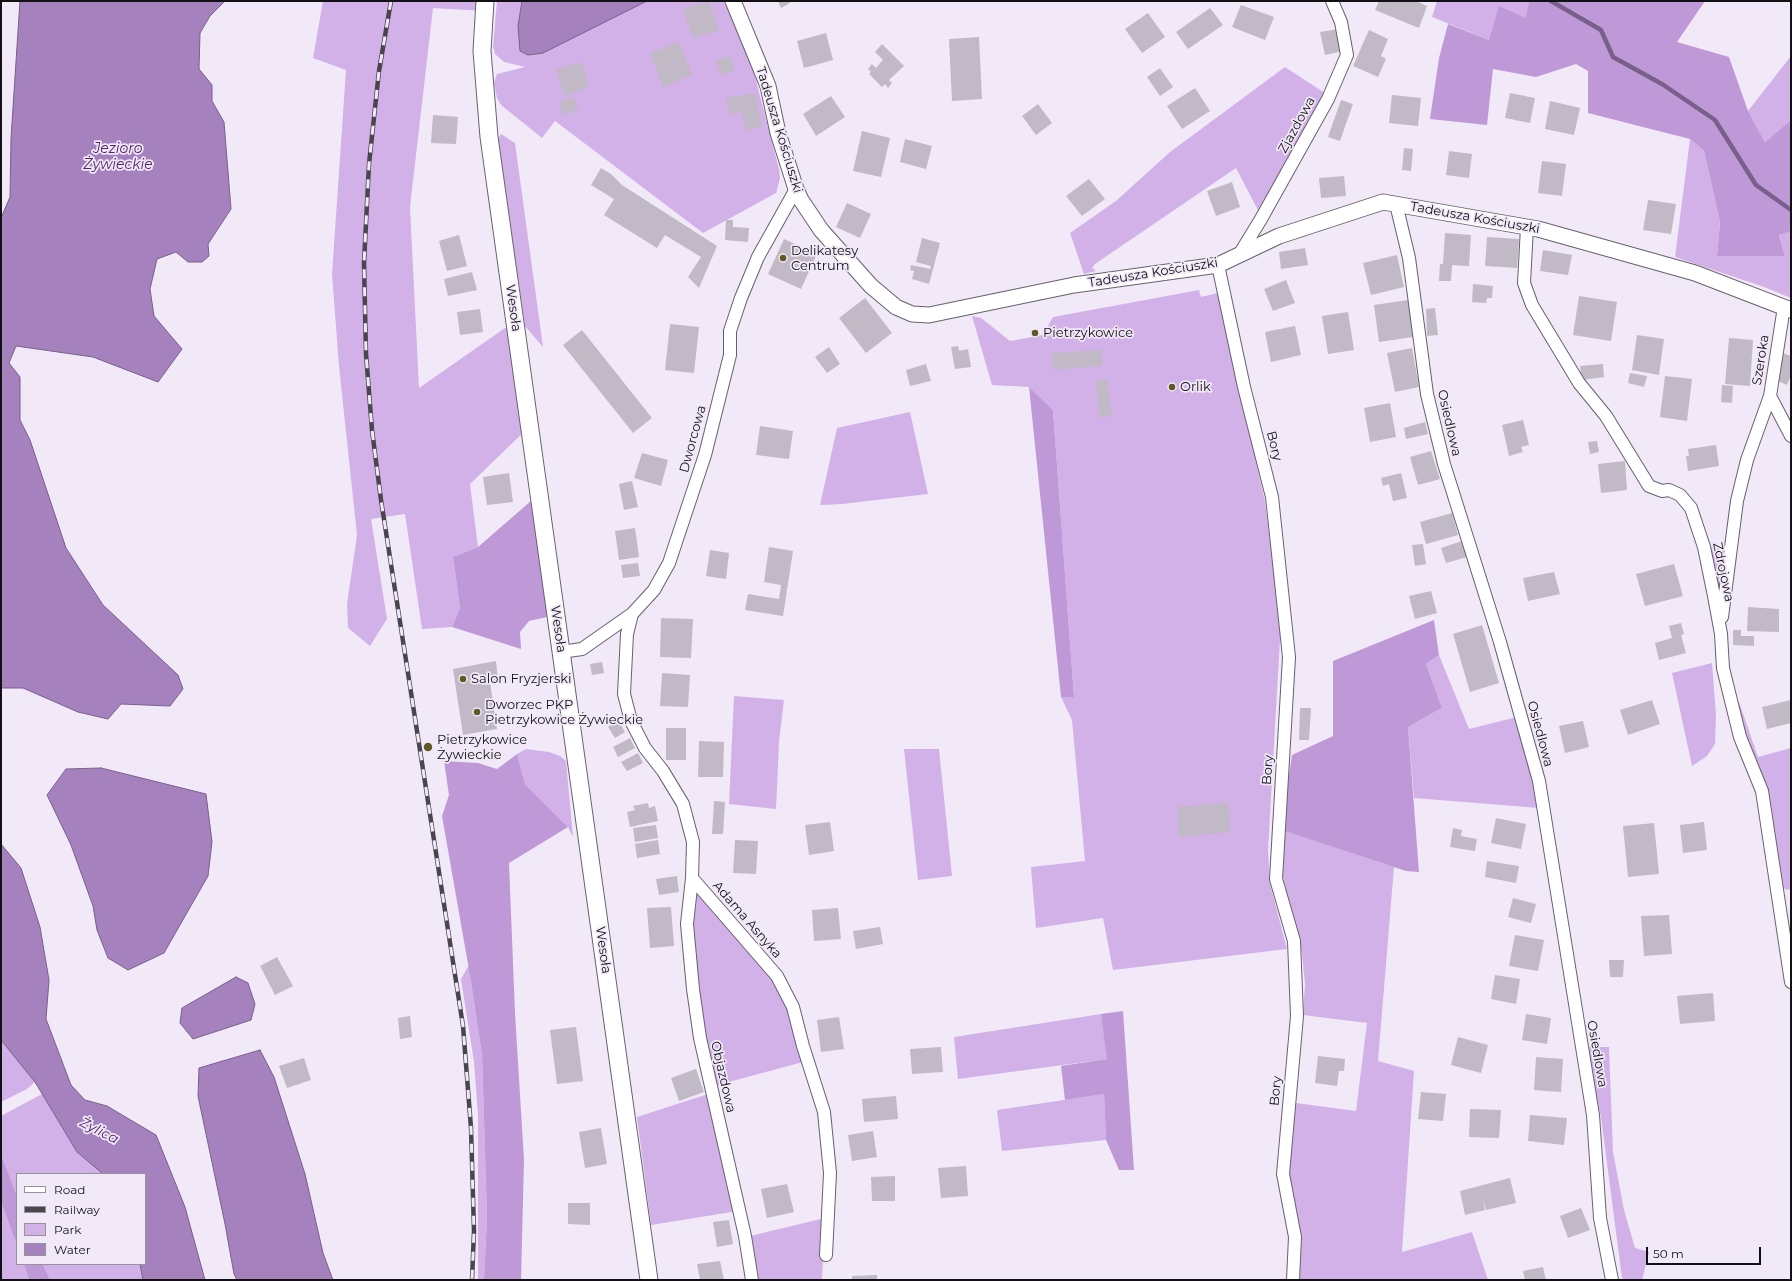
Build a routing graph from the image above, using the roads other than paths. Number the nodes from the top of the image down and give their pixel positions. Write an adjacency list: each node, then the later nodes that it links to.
1 (485, 1): 14 (main road, Wesoła)
2 (732, 1): 4 (street, Tadeusza Kościuszki)
3 (1332, 1): 7 (street, Zjazdowa)
4 (796, 189): 8 (street, Tadeusza Kościuszki); 12 (street, Dworcowa)
5 (1396, 204): 6 (street, Tadeusza Kościuszki); 7 (street, Tadeusza Kościuszki); 21 (street, Osiedlowa)
6 (1527, 227): 9 (street, Tadeusza Kościuszki); 13 (street, Zdrojowa)
7 (1239, 255): 8 (street, Tadeusza Kościuszki)
8 (1218, 265): 20 (street, Bory)
9 (1788, 308): 10 (street, Szeroka)
10 (1770, 396): 11 (street, Szeroka); 13 (street)
11 (1791, 436)
12 (632, 614): 14 (street, Dworcowa); 15 (street)
13 (1721, 634): 16 (street, Zdrojowa)
14 (561, 652): 18 (main road, Wesoła)
15 (692, 878): 17 (street, Adama Asnyka); 19 (street, Objazdowa)
16 (1791, 982)
17 (826, 1255)
18 (649, 1280)
19 (752, 1280)
20 (1293, 1280)
21 (1612, 1280)

